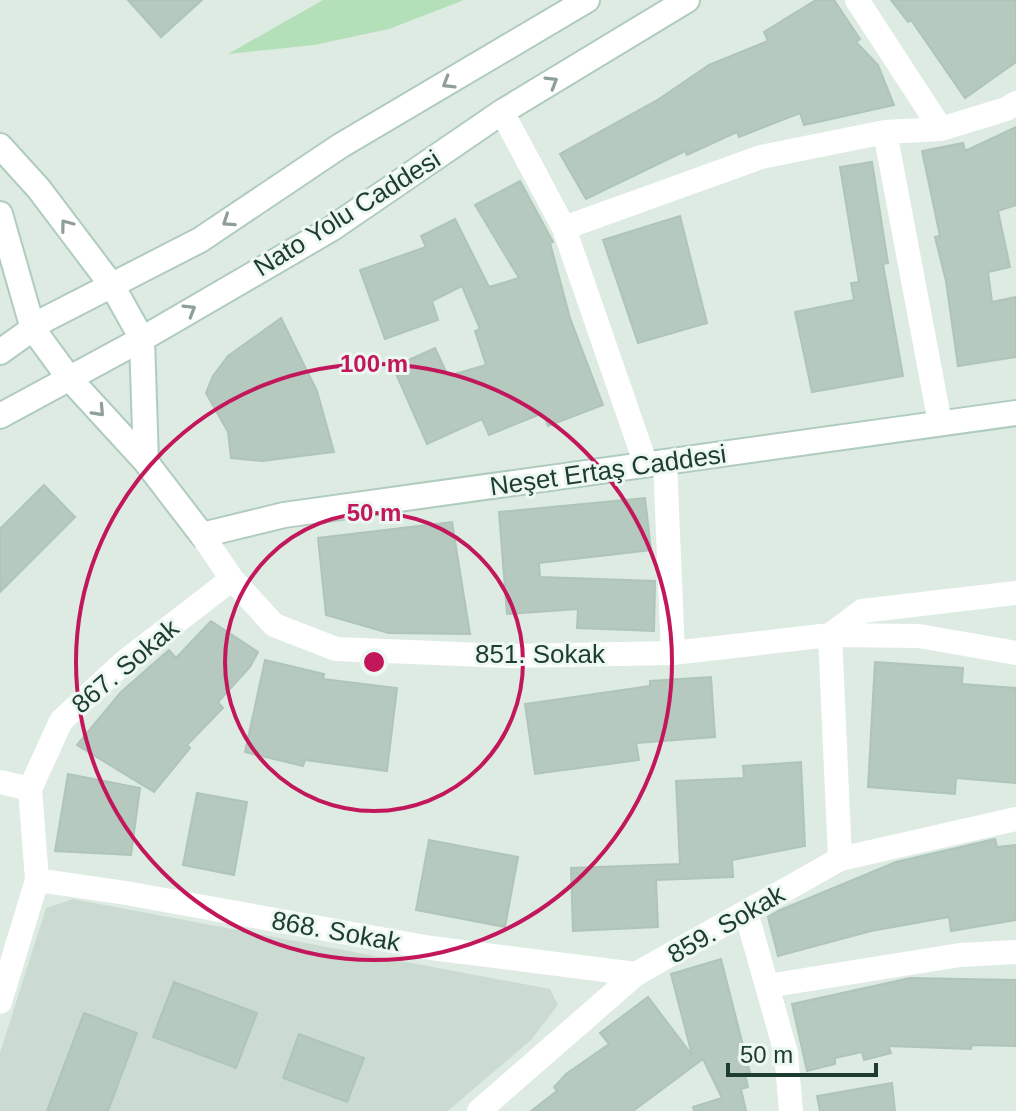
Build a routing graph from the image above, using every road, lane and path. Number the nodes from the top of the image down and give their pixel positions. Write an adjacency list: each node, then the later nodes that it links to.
1 (587, 0): 11 (street, one-way to 11)
2 (687, 0): 5 (street, Nato Yolu Caddesi, one-way to 2)
3 (857, 0): 6 (street)
4 (1016, 103): 6 (street)
5 (502, 112): 10 (street); 13 (street, Nato Yolu Caddesi, one-way to 5)
6 (941, 129): 7 (street)
7 (885, 132): 10 (street); 18 (street)
8 (0, 146): 11 (street, one-way to 8)
9 (0, 214): 12 (street)
10 (564, 228): 20 (street)
11 (113, 287): 12 (street); 13 (street)
12 (33, 329): 14 (street); 15 (street, 851. Sokak)
13 (142, 339): 15 (street, Nato Yolu Caddesi); 19 (street)
14 (0, 352)
15 (69, 378): 17 (street, Nato Yolu Caddesi); 19 (street, 851. Sokak, one-way to 19)
16 (1016, 413): 18 (street, Neşet Ertaş Caddesi)
17 (0, 416)
18 (940, 423): 20 (street, Neşet Ertaş Caddesi)
19 (146, 462): 21 (street, 851. Sokak)
20 (655, 463): 21 (street, Neşet Ertaş Caddesi); 25 (street)
21 (202, 535): 22 (street, 851. Sokak)
22 (232, 579): 25 (street, 851. Sokak); 28 (street, 867. Sokak)
23 (1016, 593): 24 (street)
24 (830, 635): 25 (street, 851. Sokak); 26 (street, 851. Sokak); 30 (street)
25 (673, 653)
26 (1016, 653)
27 (0, 782): 28 (street)
28 (30, 789): 31 (street, 867. Sokak)
29 (1016, 819): 30 (street, 859. Sokak)
30 (840, 859): 32 (street, 859. Sokak)
31 (37, 880): 34 (street, 868. Sokak); 36 (street, 867. Sokak)
32 (746, 912): 34 (street, 859. Sokak); 35 (street)
33 (1016, 952): 35 (street)
34 (636, 974): 37 (street, 859. Sokak)
35 (767, 986): 38 (street)
36 (0, 1002)
37 (479, 1111)
38 (791, 1111)

